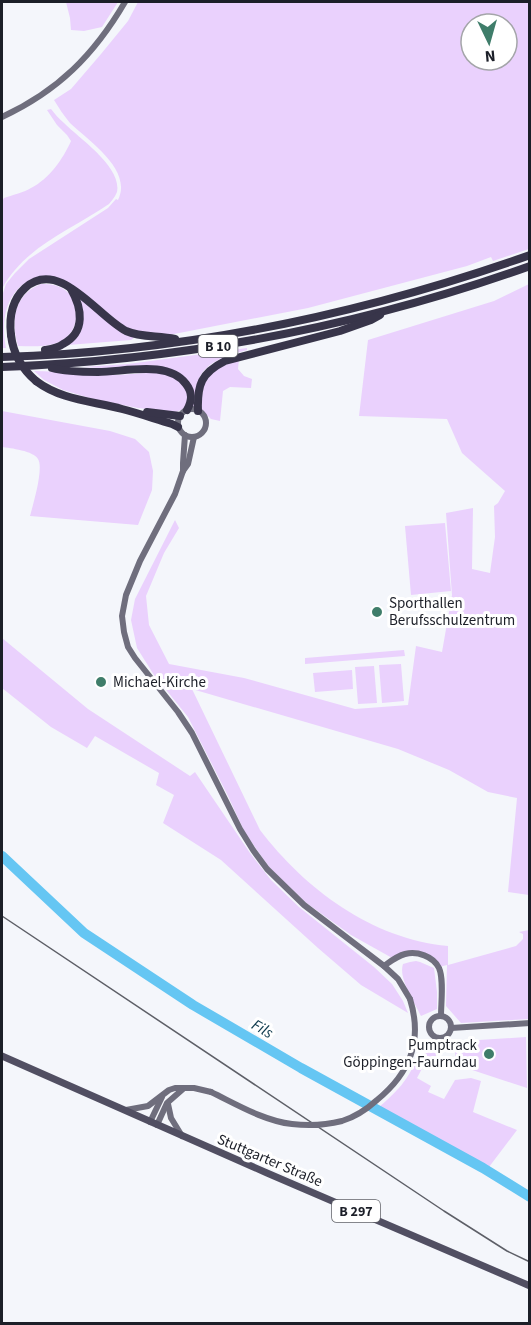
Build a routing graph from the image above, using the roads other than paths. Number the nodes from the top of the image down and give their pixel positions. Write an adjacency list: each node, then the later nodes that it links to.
1 (125, 2): 2 (street)
2 (2, 117)
3 (530, 255): 7 (highway, B 10)
4 (530, 266): 6 (highway, B 10)
5 (69, 286): 7 (highway); 8 (highway, B 10); 12 (highway, bridge)
6 (391, 309): 10 (highway, B 10); 13 (highway, B 10)
7 (184, 341): 8 (highway, B 10)
8 (36, 355): 9 (highway, B 10)
9 (2, 357)
10 (42, 365): 11 (highway, B 10); 14 (highway)
11 (2, 367)
12 (123, 409): 14 (highway); 15 (highway)
13 (198, 411): 14 (street); 17 (street)
14 (184, 413): 15 (street)
15 (178, 427): 16 (street)
16 (185, 435): 17 (street); 18 (street)
17 (194, 437): 18 (street)
18 (183, 471): 19 (street)
19 (384, 966): 20 (street); 24 (street, bridge)
20 (441, 1016): 22 (street); 22 (street)
21 (530, 1023): 22 (street)
22 (451, 1028)
23 (2, 1056): 27 (main road, Stuttgarter Straße / B 297)
24 (183, 1089): 25 (street); 26 (street)
25 (164, 1094): 27 (street); 28 (street)
26 (167, 1103): 28 (street); 29 (street)
27 (126, 1110): 28 (main road, Stuttgarter Straße / B 297)
28 (154, 1123): 29 (main road, Stuttgarter Straße / B 297)
29 (182, 1136): 30 (main road, Stuttgarter Straße / B 297)
30 (530, 1286)

